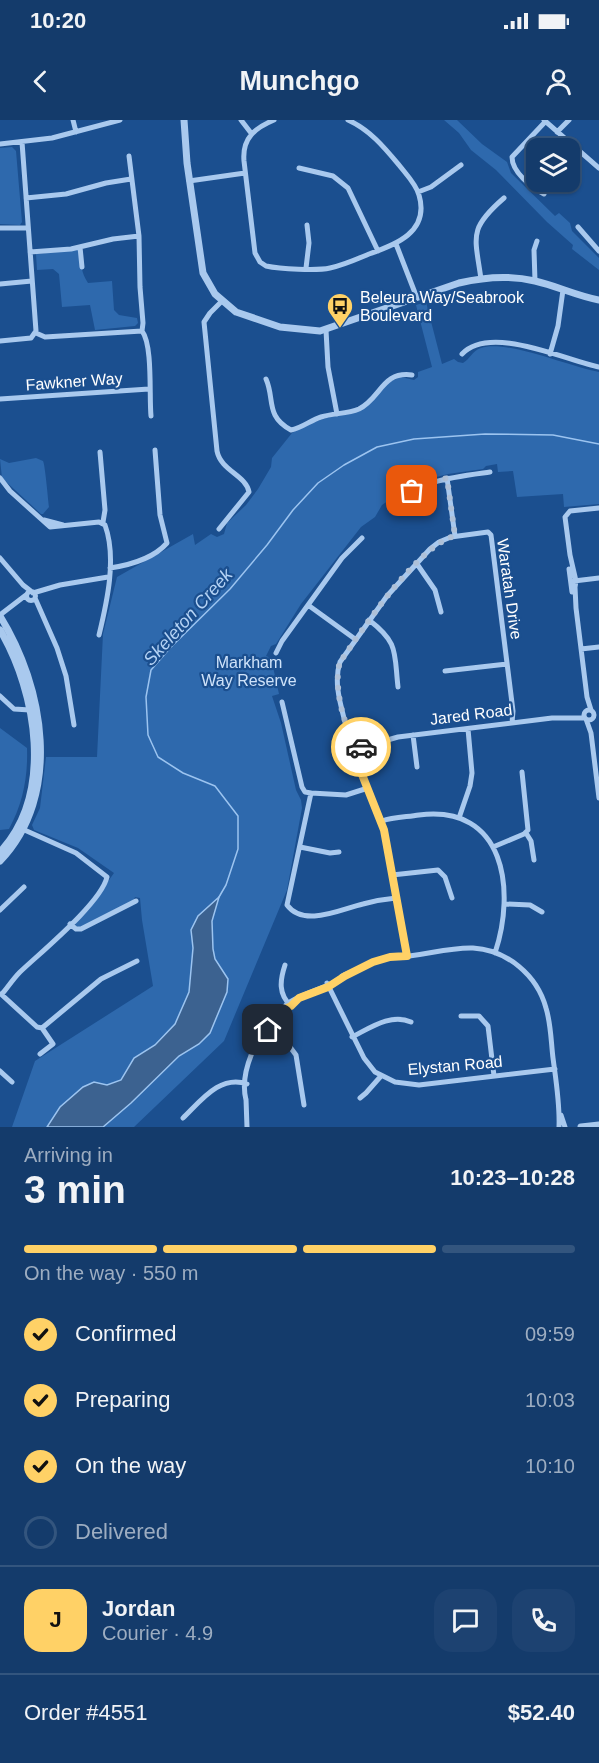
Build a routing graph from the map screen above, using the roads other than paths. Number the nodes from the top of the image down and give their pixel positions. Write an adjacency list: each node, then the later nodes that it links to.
1 (73, 120): 9 (street)
2 (120, 120): 9 (street)
3 (184, 120): 20 (street)
4 (241, 120): 11 (street)
5 (274, 120): 11 (street)
6 (348, 120): 21 (street)
7 (569, 120): 10 (street)
8 (544, 121): 10 (street); 22 (street)
9 (76, 132): 12 (street)
10 (557, 132): 17 (street)
11 (251, 133): 18 (street)
12 (22, 142): 13 (street); 23 (street)
13 (0, 144)
14 (129, 156): 19 (street)
15 (461, 165): 21 (street)
16 (299, 168): 33 (street)
17 (599, 168)
18 (245, 173): 20 (street); 37 (street)
19 (130, 179): 23 (street); 29 (street)
20 (189, 181): 45 (street)
21 (418, 192): 31 (street)
22 (544, 194)
23 (26, 198): 28 (street)
24 (504, 198): 38 (street)
25 (307, 225): 37 (street)
26 (578, 227): 34 (street)
27 (0, 228): 28 (street)
28 (28, 228): 35 (street)
29 (139, 236): 32 (street); 47 (street)
30 (537, 241): 40 (street)
31 (396, 244): 33 (street); 43 (street)
32 (80, 247): 35 (street); 36 (street)
33 (378, 251): 37 (street)
34 (599, 251)
35 (30, 252): 39 (street)
36 (82, 267)
37 (306, 268)
38 (481, 279): 40 (street); 43 (street)
39 (32, 281): 41 (street); 48 (street)
40 (535, 281): 42 (street)
41 (0, 284)
42 (563, 290): 44 (street); 51 (street)
43 (417, 298): 46 (street)
44 (599, 300)
45 (222, 301): 46 (street); 67 (street)
46 (326, 330): 57 (street)
47 (142, 331): 48 (street); 55 (street)
48 (36, 333): 49 (street)
49 (0, 341)
50 (462, 354): 51 (street)
51 (550, 354): 52 (street)
52 (599, 368)
53 (412, 375): 57 (street)
54 (266, 379): 57 (street)
55 (149, 389): 56 (street, Fawkner Way); 58 (street)
56 (0, 399)
57 (338, 414)
58 (151, 416)
59 (155, 450): 72 (street)
60 (100, 452): 66 (street)
61 (490, 472): 63 (street)
62 (0, 478): 66 (street)
63 (447, 478): 64 (street); 68 (street)
64 (390, 508)
65 (599, 508): 75 (street)
66 (103, 522): 72 (street)
67 (219, 529)
68 (455, 536): 71 (street, Waratah Drive); 87 (street, Waratah Drive)
69 (362, 538): 77 (street)
70 (0, 558): 76 (street)
71 (417, 564): 78 (street); 80 (street, Waratah Drive)
72 (110, 568): 73 (street)
73 (108, 577): 76 (street); 82 (street)
74 (599, 578): 75 (street)
75 (574, 581): 85 (street)
76 (31, 596): 79 (street); 95 (street)
77 (308, 605): 83 (street); 86 (street)
78 (441, 612)
79 (0, 615): 113 (street)
80 (369, 620): 83 (street, Waratah Drive); 89 (street)
81 (0, 630): 92 (street)
82 (99, 635)
83 (355, 639): 97 (street, Waratah Drive)
84 (599, 647): 85 (street)
85 (582, 649): 93 (street)
86 (276, 653)
87 (507, 664): 88 (street); 94 (street, Waratah Drive)
88 (445, 671)
89 (398, 687)
90 (0, 696): 92 (street)
91 (282, 702): 109 (street)
92 (30, 710): 113 (street)
93 (591, 714): 94 (street, Jared Road); 107 (street)
94 (514, 723): 96 (street, Jared Road)
95 (74, 725)
96 (468, 729): 98 (street, Jared Road); 111 (street)
97 (349, 731): 100 (street, Waratah Drive); 101 (street, Waratah Drive)
98 (413, 735): 99 (street, Jared Road); 104 (street)
99 (377, 743): 100 (street, Jared Road); 102 (street, Jared Road)
100 (358, 745): 101 (street); 102 (street)
101 (350, 747): 103 (street)
102 (361, 754): 103 (street); 105 (street)
103 (353, 756): 105 (street)
104 (417, 767)
105 (361, 772): 108 (street)
106 (522, 772): 114 (street)
107 (598, 784): 110 (street)
108 (368, 788): 109 (street); 112 (street)
109 (311, 793): 116 (street)
110 (599, 798)
111 (459, 818): 112 (street); 115 (street)
112 (382, 821): 121 (street)
113 (21, 828): 117 (street); 120 (street); 129 (street)
114 (526, 833): 115 (street); 119 (street)
115 (493, 847): 126 (street)
116 (300, 848): 118 (street); 123 (street)
117 (0, 852)
118 (339, 852)
119 (534, 860)
120 (0, 861)
121 (392, 875): 123 (street); 124 (street)
122 (24, 887): 127 (street)
123 (396, 898): 131 (street)
124 (452, 898)
125 (136, 901): 129 (street)
126 (505, 904): 128 (street); 130 (street)
127 (0, 910)
128 (542, 912)
129 (70, 924): 135 (street)
130 (495, 953): 131 (street); 143 (street)
131 (406, 955): 134 (street)
132 (137, 961): 140 (street)
133 (285, 965): 136 (street)
134 (328, 985): 136 (street); 141 (street)
135 (1, 993): 140 (street)
136 (289, 1004): 139 (street)
137 (461, 1016): 146 (street)
138 (411, 1022): 141 (street)
139 (270, 1025): 148 (street); 150 (street)
140 (42, 1028): 142 (street)
141 (352, 1037): 145 (street)
142 (40, 1054)
143 (555, 1069): 146 (street, Elystan Road); 151 (street)
144 (0, 1071): 147 (street)
145 (381, 1076): 146 (street, Elystan Road); 149 (street)
146 (494, 1076)
147 (12, 1082)
148 (245, 1084): 152 (street); 154 (street)
149 (360, 1098)
150 (304, 1105)
151 (560, 1107): 155 (street); 156 (street)
152 (183, 1118)
153 (599, 1125): 157 (street)
154 (247, 1127)
155 (559, 1127)
156 (565, 1127)
157 (581, 1127)

